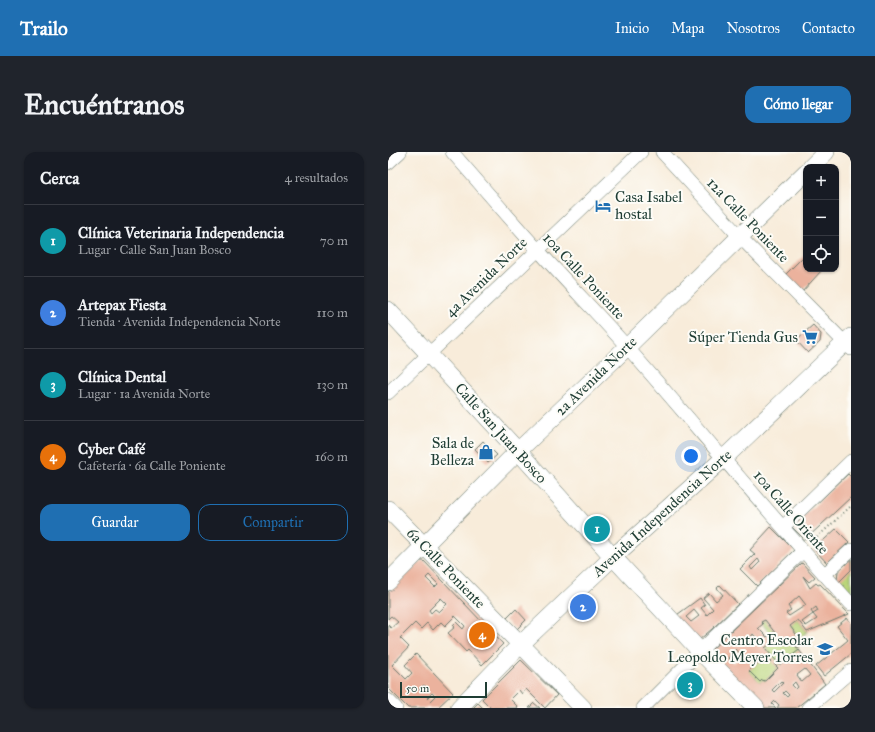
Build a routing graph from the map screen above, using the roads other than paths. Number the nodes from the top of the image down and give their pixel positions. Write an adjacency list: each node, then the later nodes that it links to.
1 (400, 152): 6 (street)
2 (452, 152): 10 (street, 10a Calle Poniente)
3 (641, 152): 10 (street, 4a Avenida Norte)
4 (662, 152): 9 (street, 12a Calle Poniente)
5 (826, 152): 7 (street)
6 (388, 163)
7 (814, 164)
8 (803, 175): 9 (street, 2a Avenida Norte)
9 (740, 237): 12 (street, 12a Calle Poniente); 13 (street, 2a Avenida Norte)
10 (538, 250): 13 (street, 10a Calle Poniente); 14 (street, 4a Avenida Norte)
11 (388, 310): 14 (street, Calle San Juan Bosco)
12 (849, 343): 17 (street, Avenida Independencia Norte)
13 (627, 347): 16 (street, 2a Avenida Norte); 17 (street, 10a Calle Poniente)
14 (429, 355): 15 (street, 4a Avenida Norte); 16 (street, Calle San Juan Bosco)
15 (388, 393)
16 (518, 451): 21 (street, 2a Avenida Norte); 24 (street, Calle San Juan Bosco)
17 (723, 459): 20 (street, 10a Calle Oriente); 24 (street, Avenida Independencia Norte)
18 (851, 461): 20 (street)
19 (388, 509): 21 (street, 6a Calle Poniente)
20 (783, 527): 22 (street, 10a Calle Oriente)
21 (423, 546): 26 (street, 2a Avenida Norte); 28 (street, 6a Calle Poniente)
22 (806, 548): 25 (street, 10a Calle Oriente); 29 (street)
23 (851, 550): 25 (street)
24 (612, 557): 28 (street, Avenida Independencia Norte); 29 (street, Calle San Juan Bosco)
25 (824, 575): 27 (street, 10a Calle Oriente)
26 (388, 582)
27 (851, 604)
28 (520, 645): 33 (street, Avenida Independencia Norte); 34 (street, 6a Calle Poniente)
29 (700, 651): 35 (street); 36 (street, Calle San Juan Bosco)
30 (851, 671): 37 (street)
31 (388, 700): 32 (street)
32 (396, 708)
33 (459, 708)
34 (583, 708)
35 (643, 708)
36 (756, 708)
37 (808, 708)

